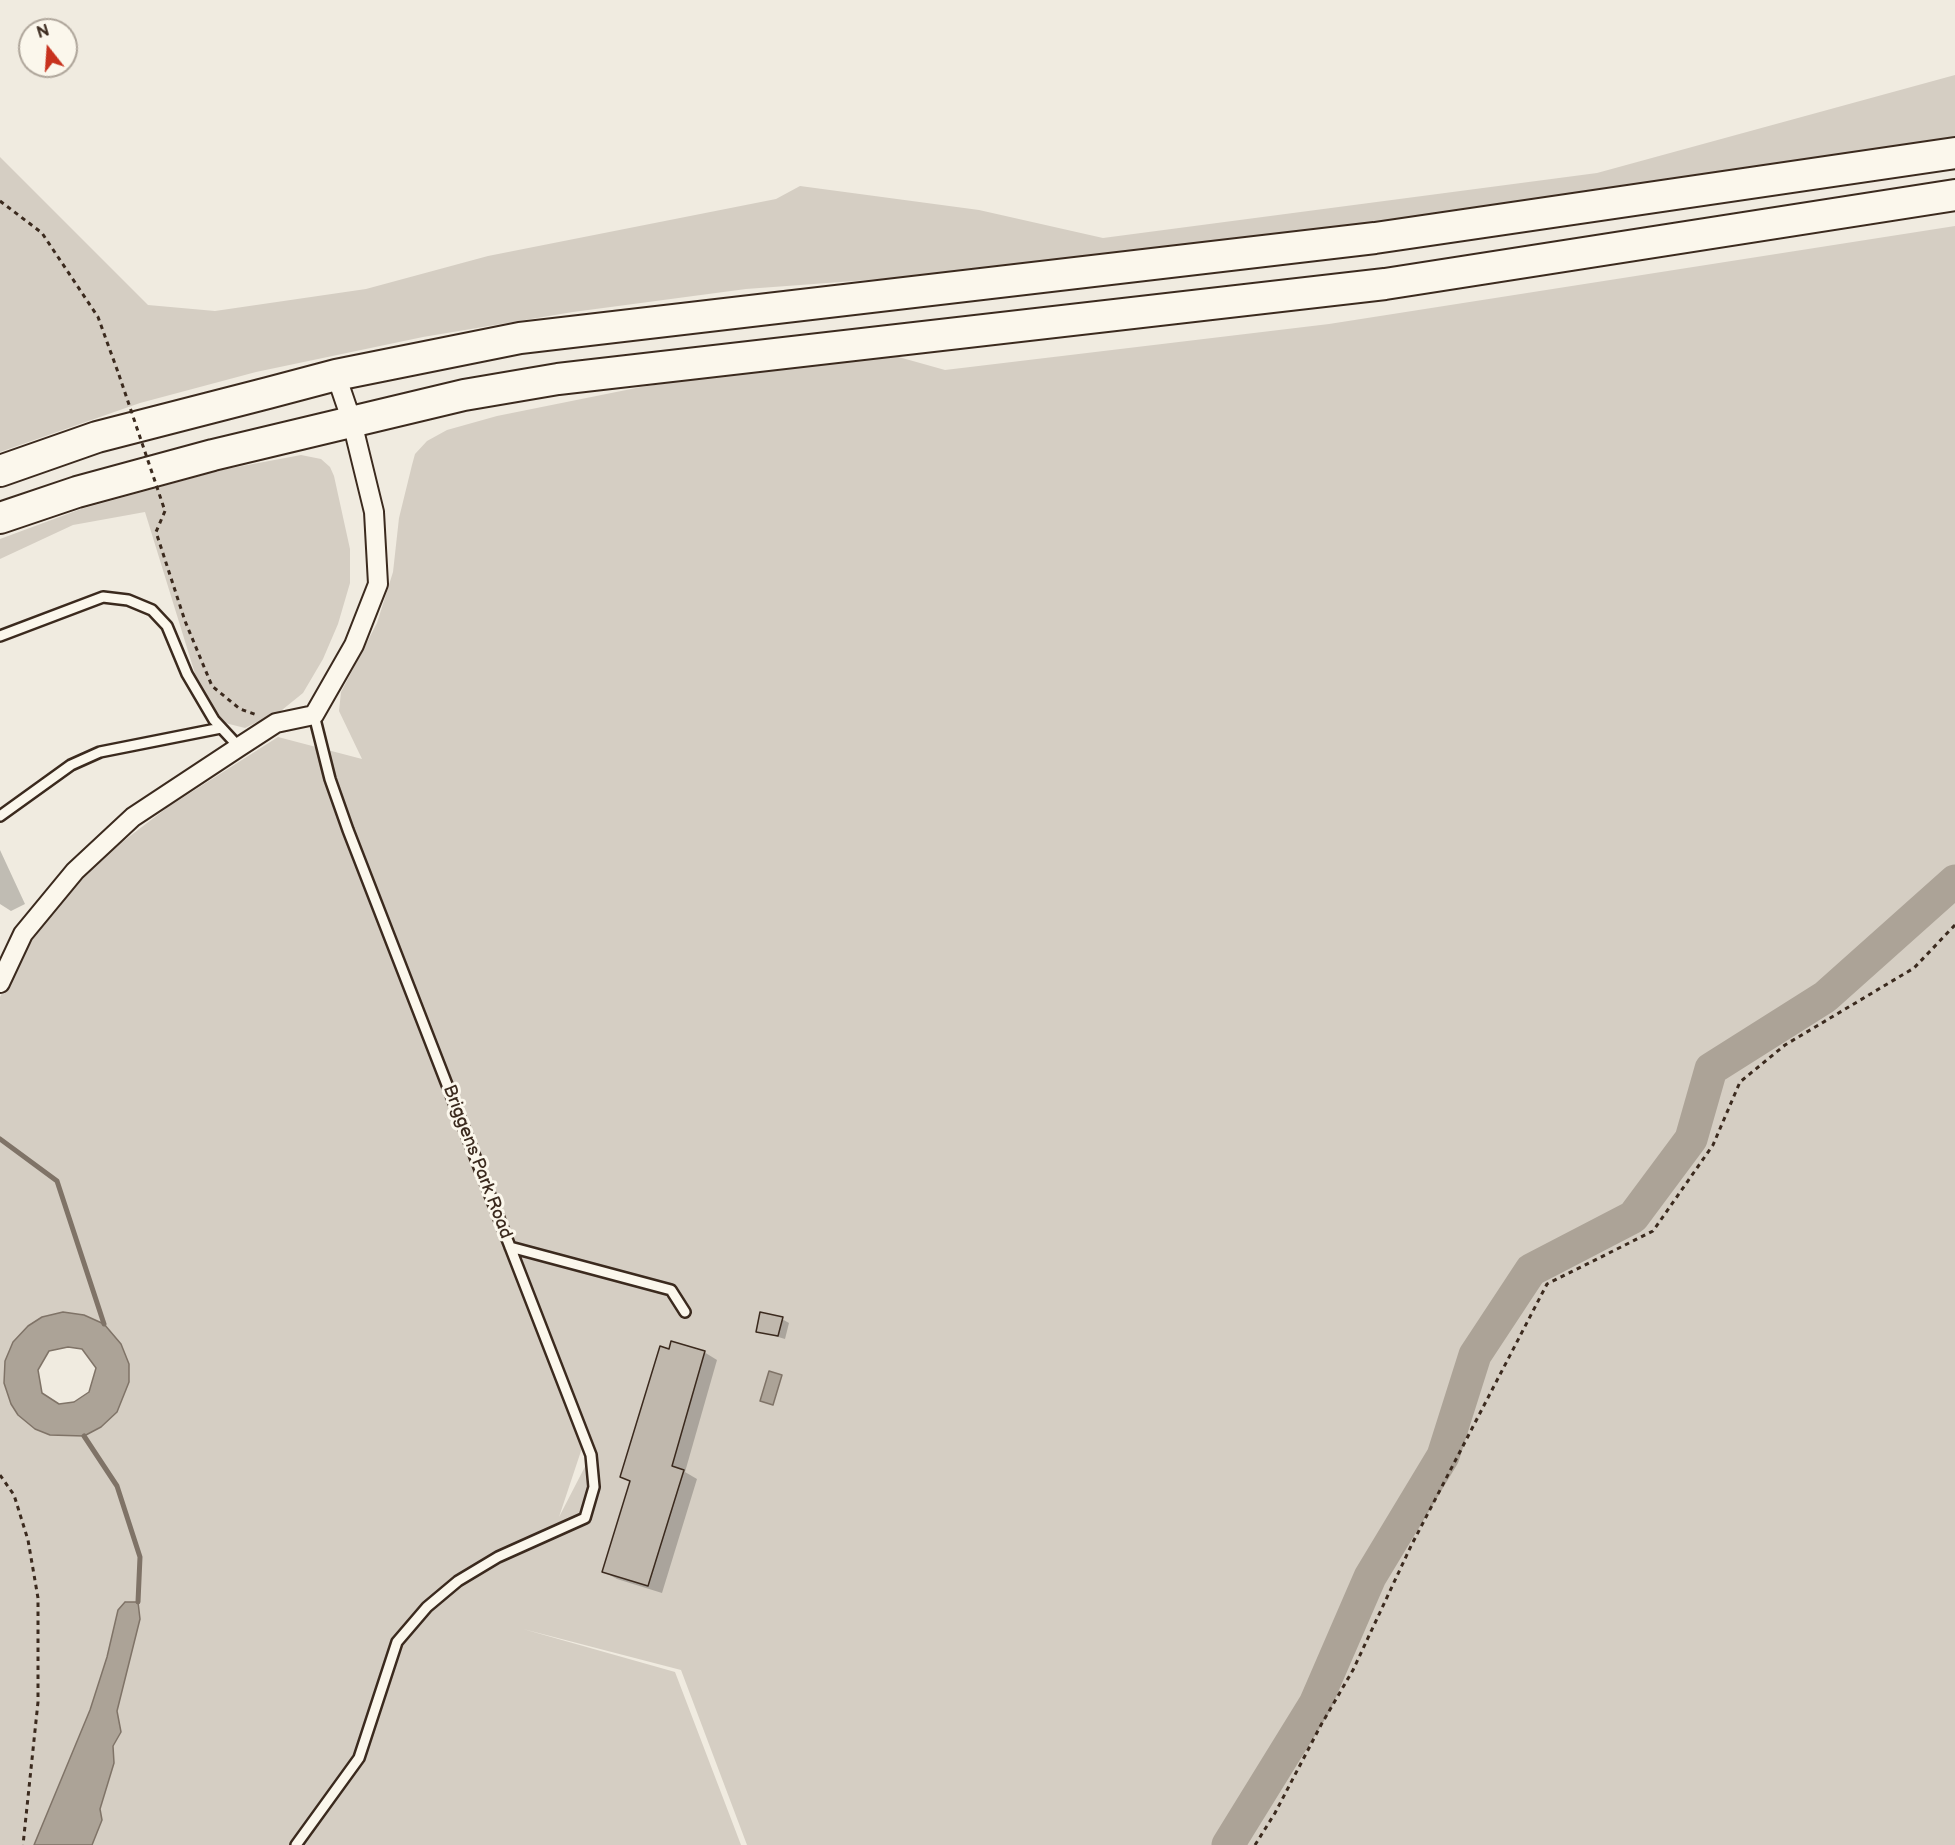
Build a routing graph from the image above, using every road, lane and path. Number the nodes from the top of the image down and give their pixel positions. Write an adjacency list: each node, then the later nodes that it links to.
1 (1955, 153): 4 (highway)
2 (1955, 195): 5 (highway)
3 (0, 201): 10 (path, bridge)
4 (336, 375): 5 (street); 6 (highway)
5 (352, 422): 7 (highway); 9 (street)
6 (0, 471)
7 (0, 518)
8 (0, 636): 11 (lane)
9 (314, 715): 10 (street); 16 (lane, Briggens Park Road)
10 (276, 723): 12 (street)
11 (221, 728): 12 (lane); 13 (lane)
12 (239, 747): 15 (street)
13 (0, 816)
14 (1955, 925): 21 (path)
15 (0, 983)
16 (510, 1247): 17 (lane); 20 (lane, Briggens Park Road)
17 (685, 1312)
18 (0, 1475): 19 (path)
19 (23, 1845)
20 (296, 1845)
21 (1255, 1845)

